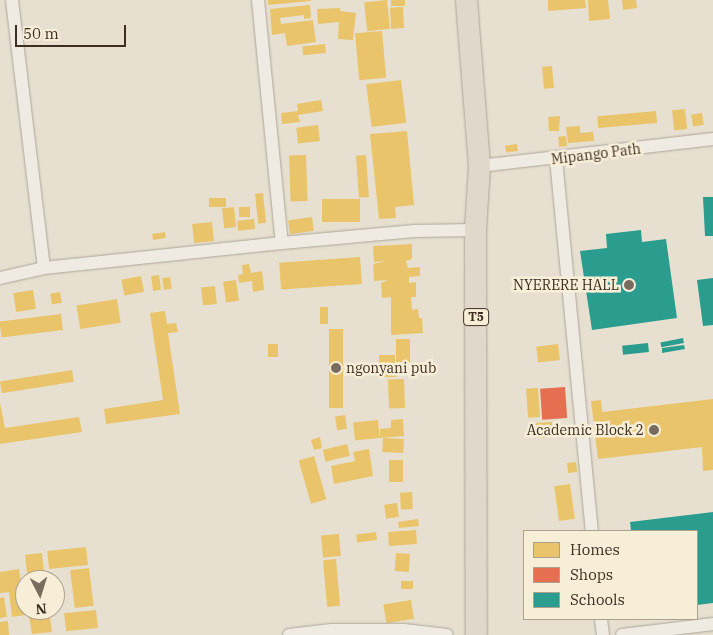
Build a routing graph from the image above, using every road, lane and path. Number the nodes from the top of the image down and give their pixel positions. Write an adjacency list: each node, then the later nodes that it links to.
1 (12, 0): 9 (street)
2 (258, 0): 8 (street)
3 (466, 0): 6 (highway, T5)
4 (713, 139): 5 (street, Mipango Path)
5 (556, 159): 6 (street, Mipango Path); 11 (street)
6 (479, 166): 7 (highway, T5)
7 (475, 230): 8 (street); 16 (highway, T5)
8 (282, 243): 9 (street)
9 (44, 268): 10 (street)
10 (0, 278)
11 (592, 530)
12 (601, 620): 17 (street)
13 (713, 624): 18 (street)
14 (289, 635): 15 (street)
15 (447, 635)
16 (476, 635)
17 (602, 635)
18 (622, 635)

